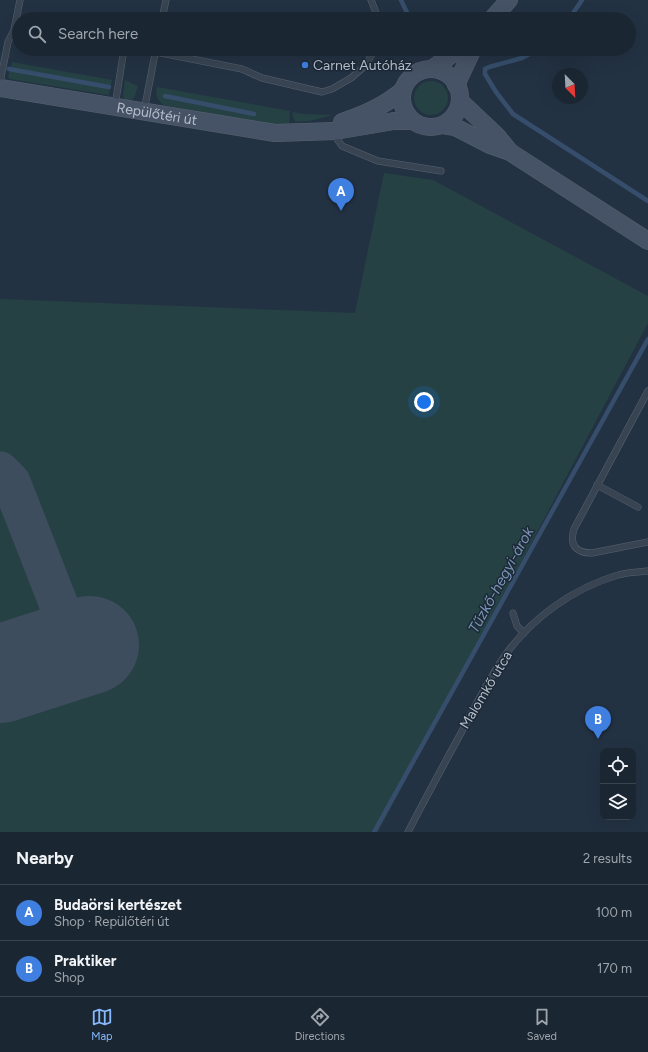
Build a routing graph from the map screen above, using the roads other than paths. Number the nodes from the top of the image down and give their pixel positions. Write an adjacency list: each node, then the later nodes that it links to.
1 (20, 0): 5 (lane)
2 (166, 0): 6 (lane)
3 (371, 0): 7 (lane)
4 (509, 0): 8 (street)
5 (18, 12)
6 (163, 12)
7 (376, 12)
8 (498, 12)
9 (12, 36): 11 (lane)
10 (0, 41): 11 (lane)
11 (8, 42): 19 (lane)
12 (123, 56): 23 (lane)
13 (155, 56): 24 (lane)
14 (180, 56): 15 (lane)
15 (371, 56)
16 (450, 56): 18 (street)
17 (471, 56): 22 (street)
18 (432, 69): 21 (street); 22 (street)
19 (0, 82)
20 (0, 88): 23 (street, Repülőtéri út)
21 (402, 91): 25 (street); 27 (street, Repülőtéri út)
22 (458, 93): 26 (street); 29 (street)
23 (115, 106): 24 (street, Repülőtéri út)
24 (144, 111): 27 (street, Repülőtéri út)
25 (412, 121): 26 (street); 28 (street, Repülőtéri út)
26 (443, 125): 29 (street)
27 (315, 132): 28 (street, Repülőtéri út)
28 (335, 132): 30 (lane)
29 (510, 152): 31 (street)
30 (441, 171)
31 (648, 241)
32 (648, 391): 33 (lane)
33 (597, 485): 34 (lane); 35 (lane)
34 (638, 507)
35 (648, 542)
36 (648, 571): 38 (lane, Malomkő utca)
37 (513, 613): 38 (lane)
38 (524, 633): 39 (lane, Malomkő utca)
39 (408, 832)

